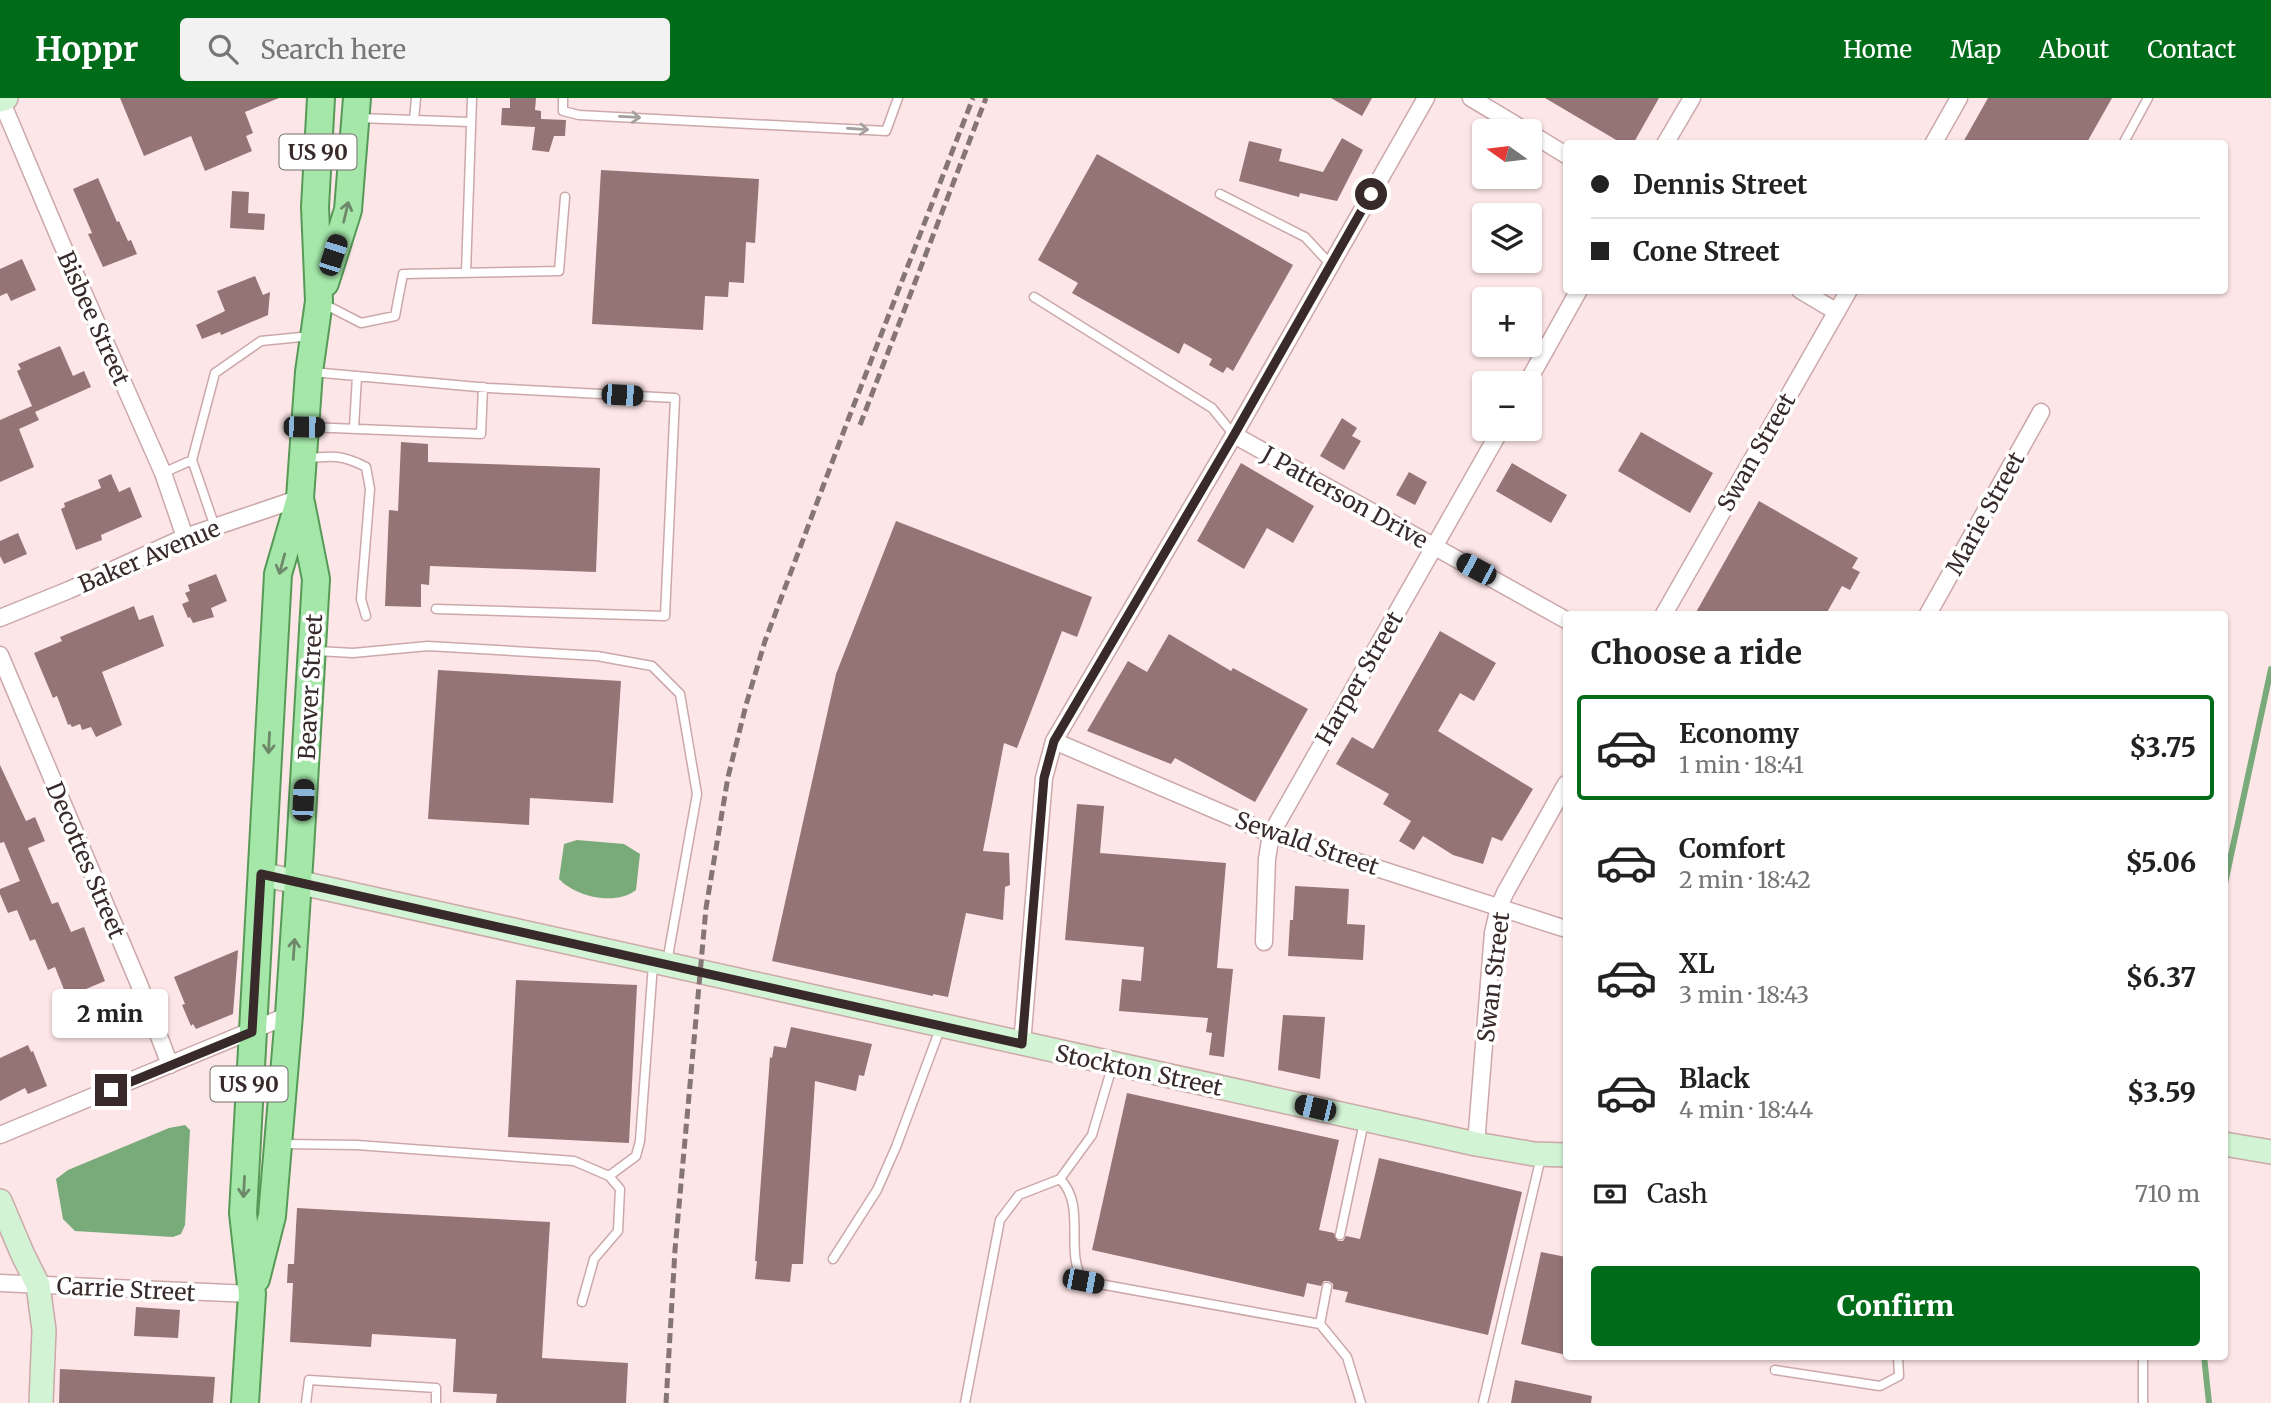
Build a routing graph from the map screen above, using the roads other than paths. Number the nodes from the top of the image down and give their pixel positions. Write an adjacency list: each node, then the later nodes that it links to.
1 (321, 98): 29 (main road, Beaver Street / US 90)
2 (416, 98): 14 (lane)
3 (472, 98): 15 (lane)
4 (563, 98): 5 (lane, one-way to 5)
5 (898, 98)
6 (1426, 98): 23 (street)
7 (1471, 98): 13 (street)
8 (1692, 98): 17 (street)
9 (1959, 98): 18 (street)
10 (2147, 98): 19 (lane)
11 (2, 99): 43 (street, Bisbee Street)
12 (356, 108): 14 (lane); 29 (main road, Beaver Street / US 90, one-way to 12)
13 (1506, 119)
14 (414, 120): 15 (lane)
15 (470, 122): 24 (lane)
16 (1542, 140): 20 (street)
17 (1667, 140)
18 (1935, 140)
19 (2125, 140)
20 (1563, 153)
21 (1220, 194): 23 (lane)
22 (565, 197): 24 (lane)
23 (1331, 265): 39 (street)
24 (466, 273): 29 (lane)
25 (1577, 294): 32 (street)
26 (1807, 294): 30 (street)
27 (1847, 294): 30 (street, Swan Street)
28 (1034, 297): 39 (lane)
29 (318, 301): 31 (main road, Beaver Street / US 90)
30 (1837, 312): 49 (street, Swan Street)
31 (314, 336): 33 (main road, Beaver Street / US 90); 42 (lane)
32 (1534, 371)
33 (309, 372): 34 (lane); 37 (main road, Beaver Street / US 90)
34 (357, 376): 35 (lane); 38 (lane)
35 (483, 387): 38 (lane); 48 (lane)
36 (2041, 411): 50 (street, Marie Street)
37 (304, 427): 38 (lane); 41 (main road, Beaver Street / US 90)
38 (354, 428)
39 (1234, 435): 47 (street, J Patterson Drive); 56 (street)
40 (1494, 441): 47 (street, Harper Street)
41 (303, 459): 44 (main road, Beaver Street / US 90); 51 (lane)
42 (192, 460): 43 (lane); 45 (lane)
43 (163, 473): 46 (street, Bisbee Street)
44 (300, 498): 45 (street, Baker Avenue); 54 (main road, Beaver Street / US 90); 59 (main road, Beaver Street / US 90, one-way to 59)
45 (215, 527): 46 (street, Baker Avenue)
46 (185, 537): 52 (street, Baker Avenue)
47 (1434, 547): 53 (street, J Patterson Drive); 58 (street, Harper Street)
48 (436, 609)
49 (1666, 611)
50 (1930, 611)
51 (366, 616)
52 (0, 618)
53 (1563, 618)
54 (312, 651): 60 (main road, Beaver Street / US 90); 64 (lane)
55 (0, 655): 70 (street, Decottes Street)
56 (1054, 741): 58 (street, Sewald Street); 68 (street)
57 (1563, 790): 61 (street, Swan Street)
58 (1271, 834): 61 (street, Sewald Street); 63 (street, Harper Street)
59 (261, 874): 60 (main road, Stockton Street); 67 (main road, Beaver Street / US 90)
60 (298, 882): 64 (main road, Stockton Street); 65 (main road, Beaver Street / US 90, one-way to 60)
61 (1499, 907): 62 (street, Sewald Street); 75 (street, Swan Street)
62 (1563, 928)
63 (1264, 942)
64 (660, 963): 66 (main road, Stockton Street); 80 (lane)
65 (289, 1015): 67 (street); 74 (main road, Beaver Street / US 90)
66 (942, 1026): 68 (main road, Stockton Street); 84 (lane)
67 (252, 1032): 70 (street); 73 (main road, Beaver Street / US 90)
68 (1022, 1044): 69 (main road, Stockton Street)
69 (1113, 1064): 71 (main road, Stockton Street); 81 (lane)
70 (170, 1065): 72 (street)
71 (1365, 1119): 75 (main road, Stockton Street); 83 (lane)
72 (0, 1135)
73 (247, 1141): 74 (street); 88 (main road, Beaver Street / US 90, one-way to 88)
74 (279, 1144): 80 (lane); 88 (main road, Beaver Street / US 90)
75 (1476, 1144): 78 (main road, Stockton Street)
76 (2228, 1145): 77 (main road)
77 (2271, 1152)
78 (1542, 1154): 79 (main road, Stockton Street); 100 (lane)
79 (1563, 1155)
80 (610, 1176): 89 (lane)
81 (1060, 1179): 90 (lane); 98 (lane)
82 (0, 1201): 86 (main road)
83 (1340, 1235)
84 (833, 1259)
85 (0, 1283): 86 (street, Carrie Street)
86 (38, 1284): 88 (street, Carrie Street); 94 (main road)
87 (1327, 1287): 90 (lane)
88 (252, 1294): 95 (main road, Beaver Street / US 90)
89 (582, 1302)
90 (1320, 1324): 99 (lane)
91 (1898, 1360): 93 (lane)
92 (2143, 1360): 101 (lane)
93 (1775, 1370)
94 (41, 1403)
95 (244, 1403)
96 (306, 1403): 97 (lane)
97 (436, 1403)
98 (965, 1403)
99 (1361, 1403)
100 (1483, 1403)
101 (2143, 1403)

